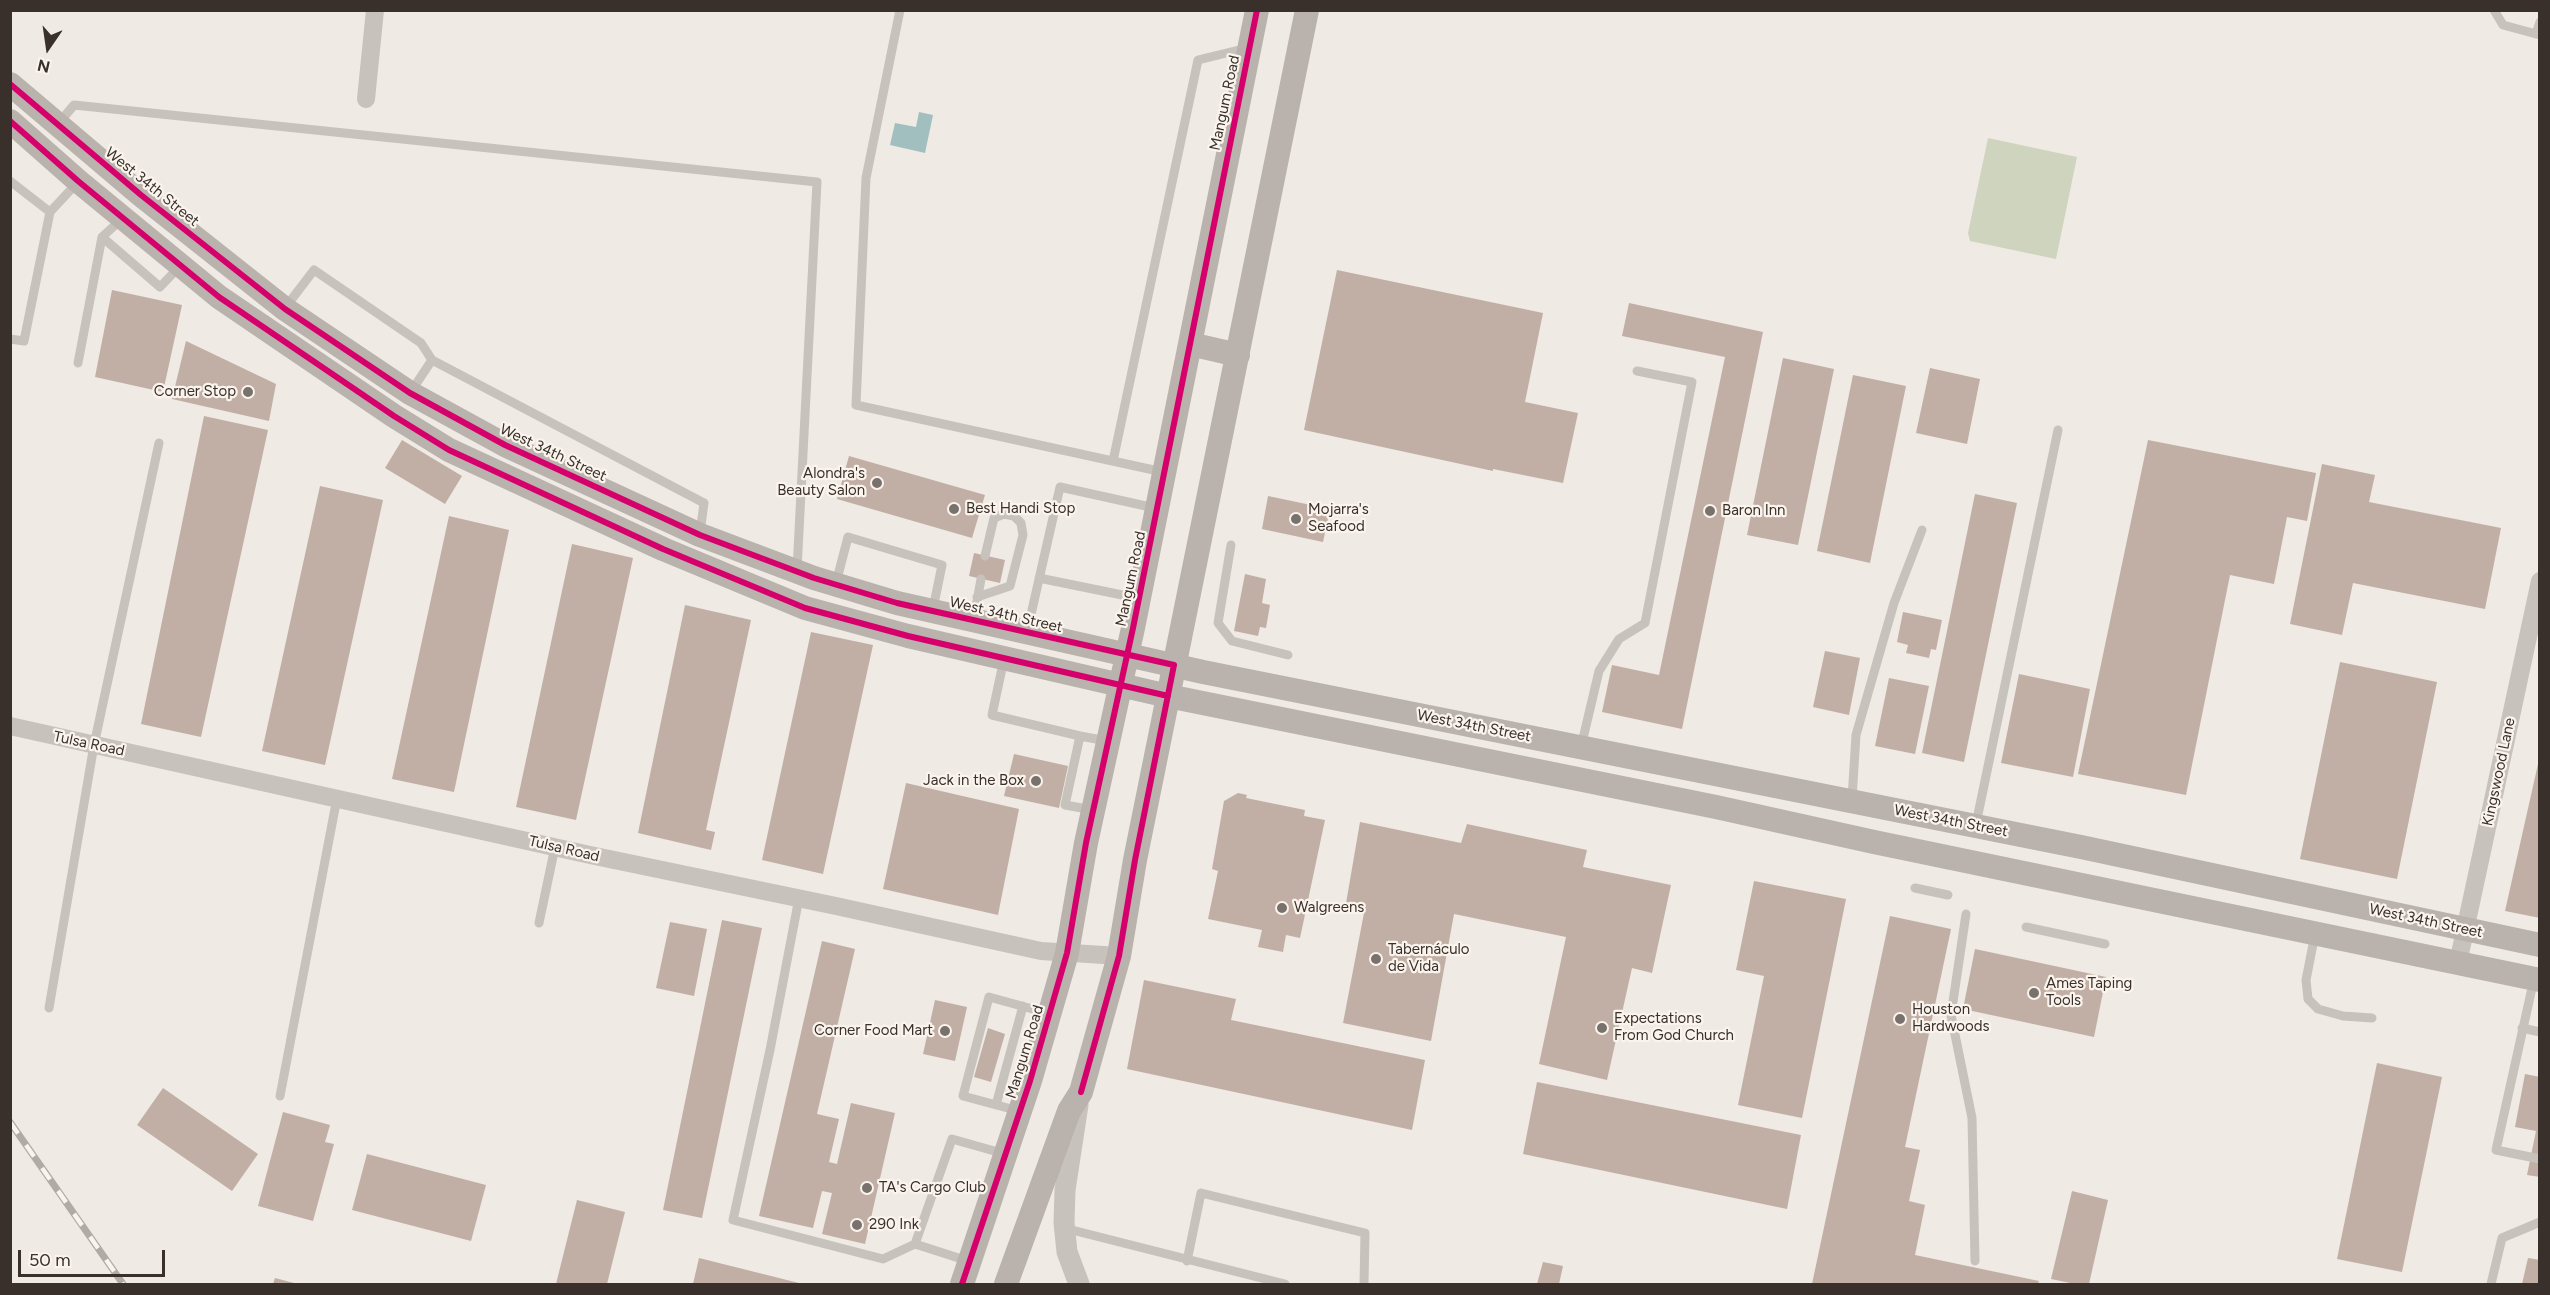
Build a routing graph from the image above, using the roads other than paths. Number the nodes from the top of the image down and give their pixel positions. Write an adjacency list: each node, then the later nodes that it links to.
1 (375, 10): 10 (street)
2 (900, 10): 30 (lane)
3 (1257, 10): 8 (main road, Mangum Road)
4 (1306, 10): 23 (main road)
5 (2494, 10): 7 (lane)
6 (2540, 22): 7 (lane)
7 (2538, 35)
8 (1249, 47): 22 (main road, Mangum Road); 30 (lane)
9 (10, 84): 12 (main road, West 34th Street)
10 (366, 99)
11 (10, 121): 14 (main road, West 34th Street)
12 (57, 124): 15 (main road, West 34th Street); 37 (lane)
13 (10, 181): 16 (lane)
14 (78, 181): 16 (lane); 17 (main road, West 34th Street)
15 (141, 195): 17 (main road); 20 (main road, West 34th Street)
16 (50, 212): 21 (lane)
17 (123, 218): 18 (lane); 19 (main road, West 34th Street)
18 (102, 237): 19 (lane); 25 (lane)
19 (181, 266): 43 (main road, West 34th Street)
20 (285, 309): 24 (lane); 27 (main road, West 34th Street)
21 (10, 339)
22 (1190, 344): 23 (main road); 31 (main road, Mangum Road)
23 (1238, 355): 50 (main road)
24 (432, 360): 27 (lane); 34 (lane)
25 (78, 363)
26 (1637, 371): 57 (lane)
27 (410, 393): 34 (main road, West 34th Street)
28 (2058, 430): 61 (lane)
29 (159, 443): 56 (lane)
30 (1113, 461): 31 (lane)
31 (1165, 472): 32 (main road, Mangum Road)
32 (1158, 509): 38 (lane); 42 (main road, Mangum Road)
33 (1922, 530): 59 (lane)
34 (700, 535): 37 (main road, West 34th Street)
35 (1231, 545): 48 (lane)
36 (985, 555): 41 (lane)
37 (816, 578): 43 (main road); 44 (main road, West 34th Street); 44 (lane)
38 (1039, 578): 42 (lane); 46 (lane)
39 (981, 579): 41 (lane)
40 (2540, 581): 70 (street, Kingswood Lane)
41 (977, 597): 45 (lane)
42 (1139, 599): 47 (main road, Mangum Road)
43 (805, 608): 49 (main road, West 34th Street)
44 (932, 611): 45 (main road, West 34th Street)
45 (974, 620): 46 (main road, West 34th Street)
46 (1027, 632): 47 (main road, West 34th Street)
47 (1128, 654): 50 (main road, West 34th Street); 51 (main road, Mangum Road)
48 (1288, 655)
49 (1004, 658): 51 (main road, West 34th Street); 54 (lane)
50 (1174, 665): 52 (main road); 57 (main road, West 34th Street)
51 (1120, 686): 52 (main road, West 34th Street); 55 (main road, Mangum Road)
52 (1168, 696): 63 (main road, West 34th Street); 75 (main road)
53 (10, 726): 56 (street, Tulsa Road)
54 (1080, 736): 55 (lane); 60 (lane)
55 (1108, 741): 60 (main road, Mangum Road)
56 (94, 745): 58 (street, Tulsa Road); 79 (lane)
57 (1581, 747): 59 (main road, West 34th Street)
58 (337, 798): 62 (street, Tulsa Road); 87 (lane)
59 (1852, 802): 61 (main road, West 34th Street)
60 (1093, 810): 74 (main road, Mangum Road)
61 (1975, 826): 63 (main road); 70 (main road, West 34th Street)
62 (555, 847): 66 (street, Tulsa Road); 68 (lane)
63 (1967, 861): 71 (main road, West 34th Street)
64 (1915, 888): 65 (lane)
65 (1948, 895)
66 (799, 898): 74 (street, Tulsa Road); 94 (lane)
67 (1966, 914): 96 (lane)
68 (539, 923)
69 (2026, 927): 72 (lane)
70 (2465, 929): 73 (main road, West 34th Street); 76 (street, Kingswood Lane)
71 (2315, 933): 76 (main road, West 34th Street); 81 (lane)
72 (2105, 944)
73 (2540, 945)
74 (1067, 953): 75 (street, Tulsa Road); 80 (main road, Mangum Road)
75 (1119, 956): 86 (main road)
76 (2458, 963): 77 (main road, West 34th Street)
77 (2537, 980): 82 (lane)
78 (1023, 1006): 80 (lane); 85 (lane); 88 (lane)
79 (49, 1008)
80 (1050, 1014): 89 (main road, Mangum Road)
81 (2372, 1017)
82 (2522, 1028): 83 (lane); 91 (lane)
83 (2540, 1032)
84 (999, 1055): 85 (lane)
85 (1009, 1058): 88 (lane)
86 (1081, 1092): 93 (street); 99 (main road)
87 (280, 1096)
88 (996, 1105): 89 (lane)
89 (1020, 1112): 90 (main road, Mangum Road)
90 (1005, 1154): 94 (lane); 97 (main road, Mangum Road)
91 (2540, 1159)
92 (2540, 1222): 103 (lane)
93 (1064, 1228): 95 (lane); 100 (street)
94 (915, 1244): 97 (lane)
95 (1187, 1261): 101 (lane); 102 (lane)
96 (1975, 1261)
97 (969, 1262): 98 (main road, Mangum Road)
98 (962, 1284)
99 (1006, 1284)
100 (1079, 1284)
101 (1285, 1284)
102 (1364, 1284)
103 (2491, 1284)

